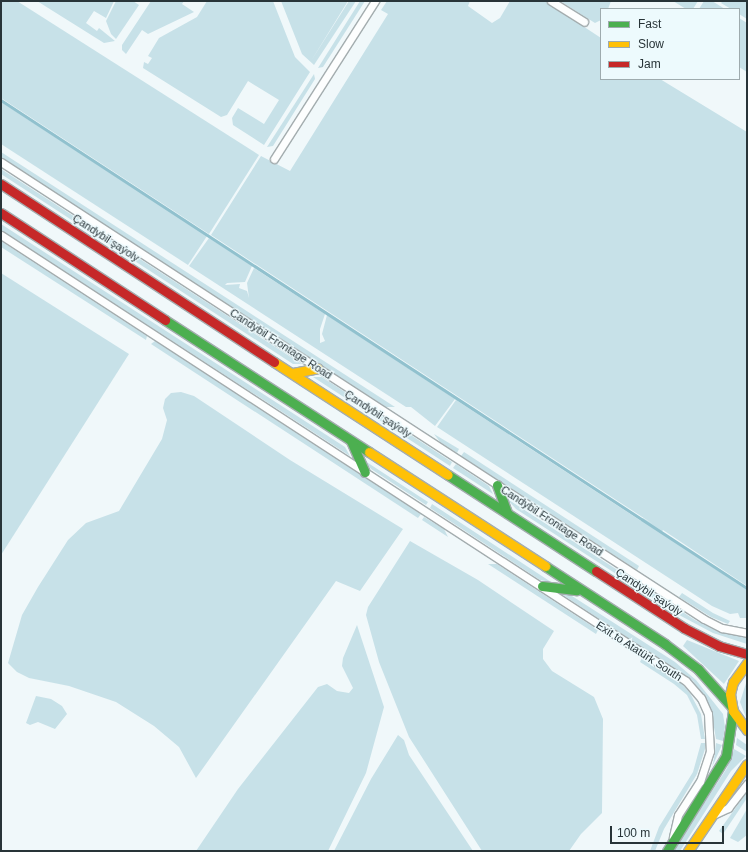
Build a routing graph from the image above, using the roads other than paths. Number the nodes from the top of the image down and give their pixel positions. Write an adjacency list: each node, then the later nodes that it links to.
1 (375, 1): 4 (street)
2 (551, 1): 3 (street)
3 (584, 22)
4 (274, 159)
5 (1, 162): 9 (street, Candybil Frontage Road)
6 (1, 184): 10 (main road, Çandybil şaýoly)
7 (1, 213): 11 (main road)
8 (1, 235): 12 (street)
9 (318, 368): 10 (main road); 13 (street, Candybil Frontage Road)
10 (292, 373): 14 (main road, Çandybil şaýoly)
11 (351, 441): 12 (main road); 16 (main road)
12 (365, 472): 15 (street)
13 (497, 486): 14 (main road); 17 (street, Candybil Frontage Road)
14 (507, 513): 18 (main road, Çandybil şaýoly)
15 (542, 586): 16 (main road); 25 (street, Exit to Atatürk South)
16 (580, 590): 20 (main road)
17 (747, 633)
18 (747, 654)
19 (747, 663): 20 (main road)
20 (732, 709): 21 (main road); 25 (main road)
21 (747, 730)
22 (747, 764): 24 (main road)
23 (747, 784): 24 (street)
24 (711, 816): 26 (main road)
25 (669, 848)
26 (688, 851)

